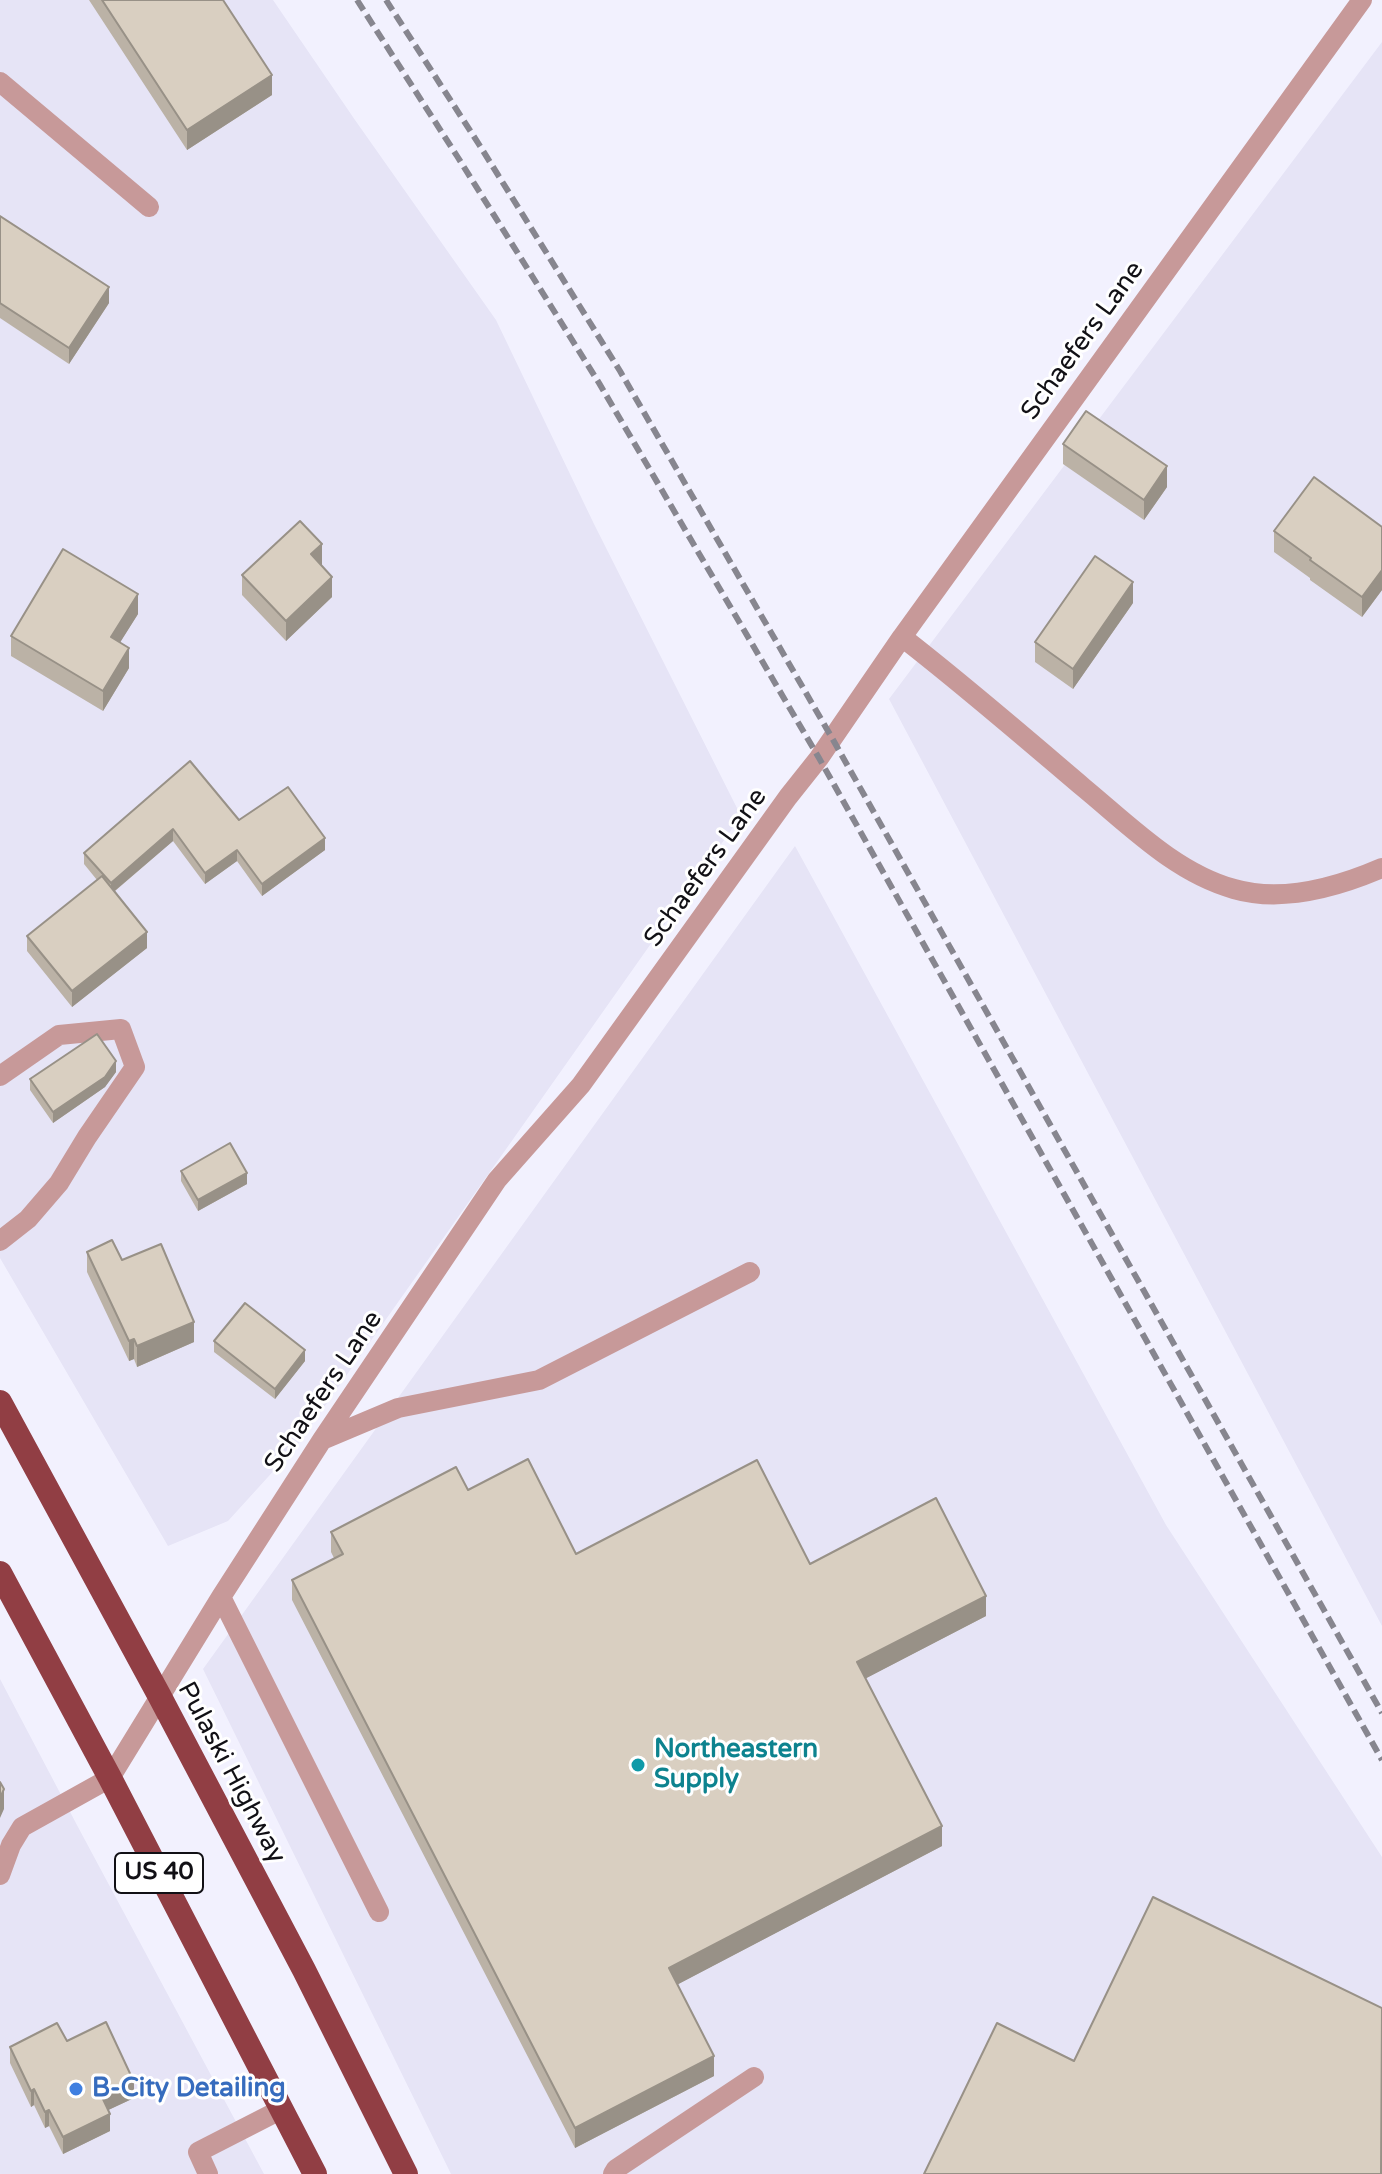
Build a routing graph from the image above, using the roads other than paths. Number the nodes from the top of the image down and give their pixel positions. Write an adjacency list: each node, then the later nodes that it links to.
1 (1362, 0): 4 (lane, Schaefers Lane)
2 (0, 82): 3 (lane)
3 (149, 207)
4 (902, 637): 5 (lane); 10 (lane, Schaefers Lane)
5 (1382, 868)
6 (0, 1076): 7 (lane)
7 (0, 1241)
8 (750, 1272): 10 (lane)
9 (0, 1402): 13 (highway, Pulaski Highway / US 40)
10 (322, 1440): 12 (lane, Schaefers Lane)
11 (0, 1573): 14 (highway, US 40)
12 (221, 1597): 13 (lane, Schaefers Lane); 16 (lane)
13 (159, 1695): 14 (lane, Schaefers Lane); 21 (highway, Pulaski Highway / US 40)
14 (110, 1778): 15 (lane); 18 (highway, US 40)
15 (0, 1875)
16 (379, 1912)
17 (754, 2077): 22 (lane)
18 (282, 2109): 19 (lane); 20 (highway, US 40)
19 (208, 2174)
20 (315, 2174)
21 (406, 2174)
22 (613, 2174)

